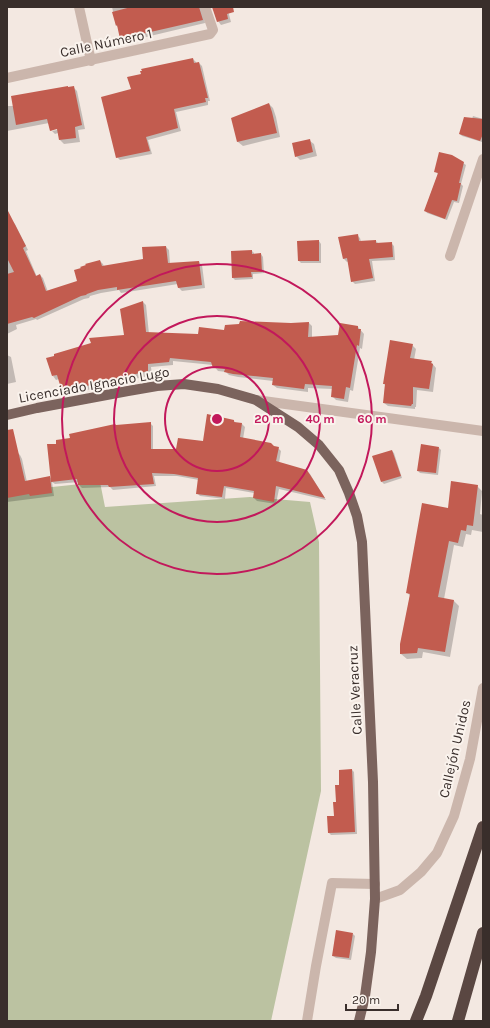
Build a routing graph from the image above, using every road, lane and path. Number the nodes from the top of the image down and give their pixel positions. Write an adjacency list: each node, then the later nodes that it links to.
1 (79, 7): 3 (street)
2 (205, 7): 3 (street, Calle Número 1)
3 (91, 60): 4 (street, Calle Número 1)
4 (7, 78)
5 (483, 159): 6 (street)
6 (450, 256)
7 (256, 400): 8 (main road, Licenciado Ignacio Lugo); 9 (street); 12 (main road, Calle Veracruz)
8 (7, 415)
9 (483, 430)
10 (483, 688): 13 (street, Callejón Unidos)
11 (483, 828): 17 (highway)
12 (375, 884): 13 (main road, Calle Veracruz); 15 (street)
13 (375, 898): 16 (main road, Calle Veracruz)
14 (483, 933): 18 (highway)
15 (308, 1021)
16 (359, 1021)
17 (416, 1021)
18 (458, 1021)

